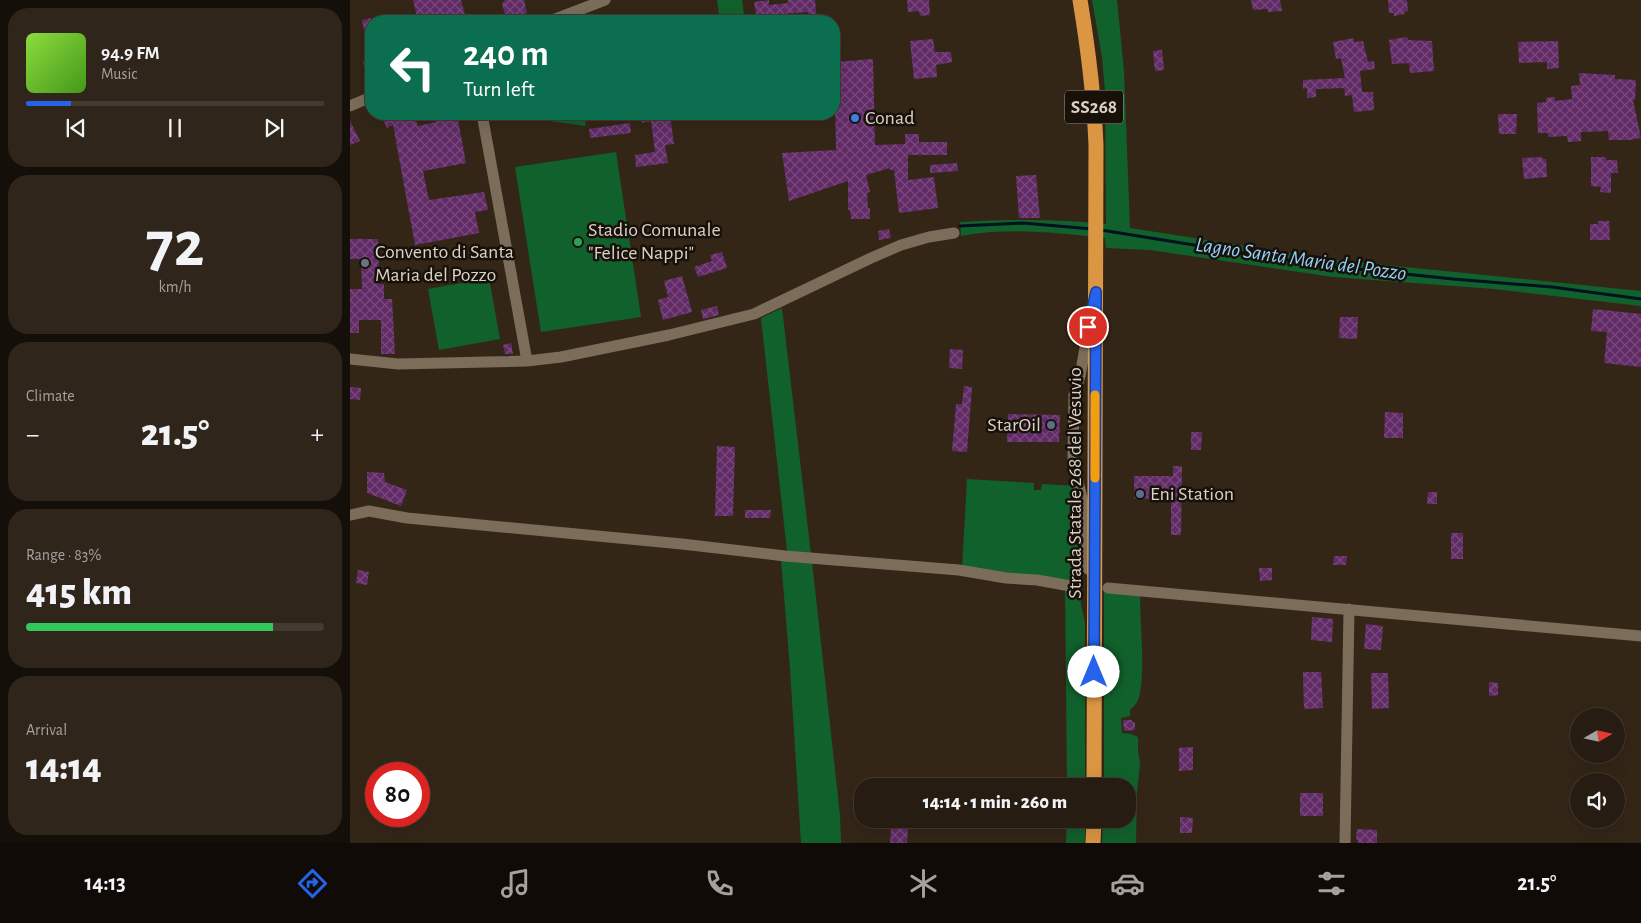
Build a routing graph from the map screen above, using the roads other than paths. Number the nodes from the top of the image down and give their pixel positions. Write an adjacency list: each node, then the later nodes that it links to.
1 (605, 0): 3 (street)
2 (1080, 0): 8 (highway, Strada Statale 268 del Vesuvio / SS268)
3 (566, 15)
4 (365, 100): 5 (street)
5 (350, 106)
6 (483, 120): 10 (street)
7 (954, 233): 10 (street)
8 (1096, 292): 14 (highway, Strada Statale 268 del Vesuvio / SS268); 14 (street)
9 (350, 359): 10 (street)
10 (526, 361)
11 (350, 515): 12 (street)
12 (1076, 587)
13 (1108, 588): 15 (street)
14 (1095, 603): 17 (highway, Strada Statale 268 del Vesuvio / SS268)
15 (1348, 609): 16 (street); 20 (street)
16 (1641, 636)
17 (1094, 778)
18 (1094, 828): 19 (highway)
19 (1093, 843)
20 (1345, 843)

